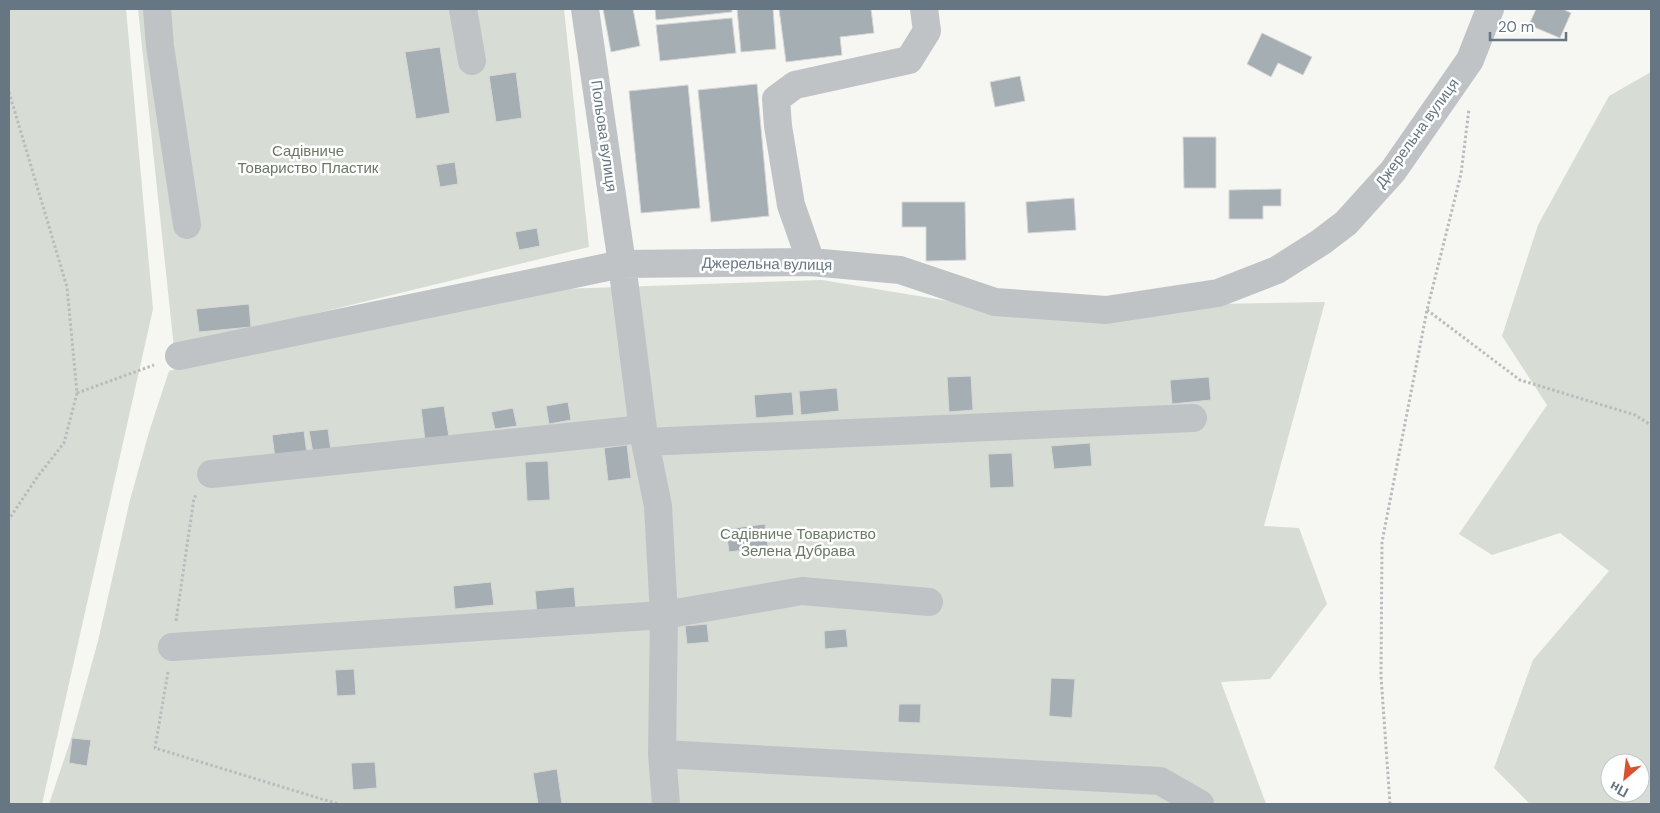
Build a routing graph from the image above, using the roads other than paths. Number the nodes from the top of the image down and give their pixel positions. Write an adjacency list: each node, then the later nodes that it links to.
1 (157, 9): 7 (street)
2 (462, 9): 6 (street)
3 (585, 9): 9 (street, Польова вулиця)
4 (924, 9): 8 (street)
5 (1490, 9): 8 (street, Джерельна вулиця)
6 (472, 61)
7 (186, 225)
8 (811, 262): 9 (street, Джерельна вулиця)
9 (622, 264): 10 (street, Джерельна вулиця); 12 (street, Польова вулиця)
10 (179, 356)
11 (1193, 418): 12 (street)
12 (644, 435): 13 (street); 15 (street, Польова вулиця)
13 (211, 474)
14 (929, 602): 15 (street)
15 (664, 614): 16 (street); 17 (street, Польова вулиця)
16 (172, 648)
17 (662, 754): 18 (street, Польова вулиця); 19 (street)
18 (666, 804)
19 (1200, 804)

